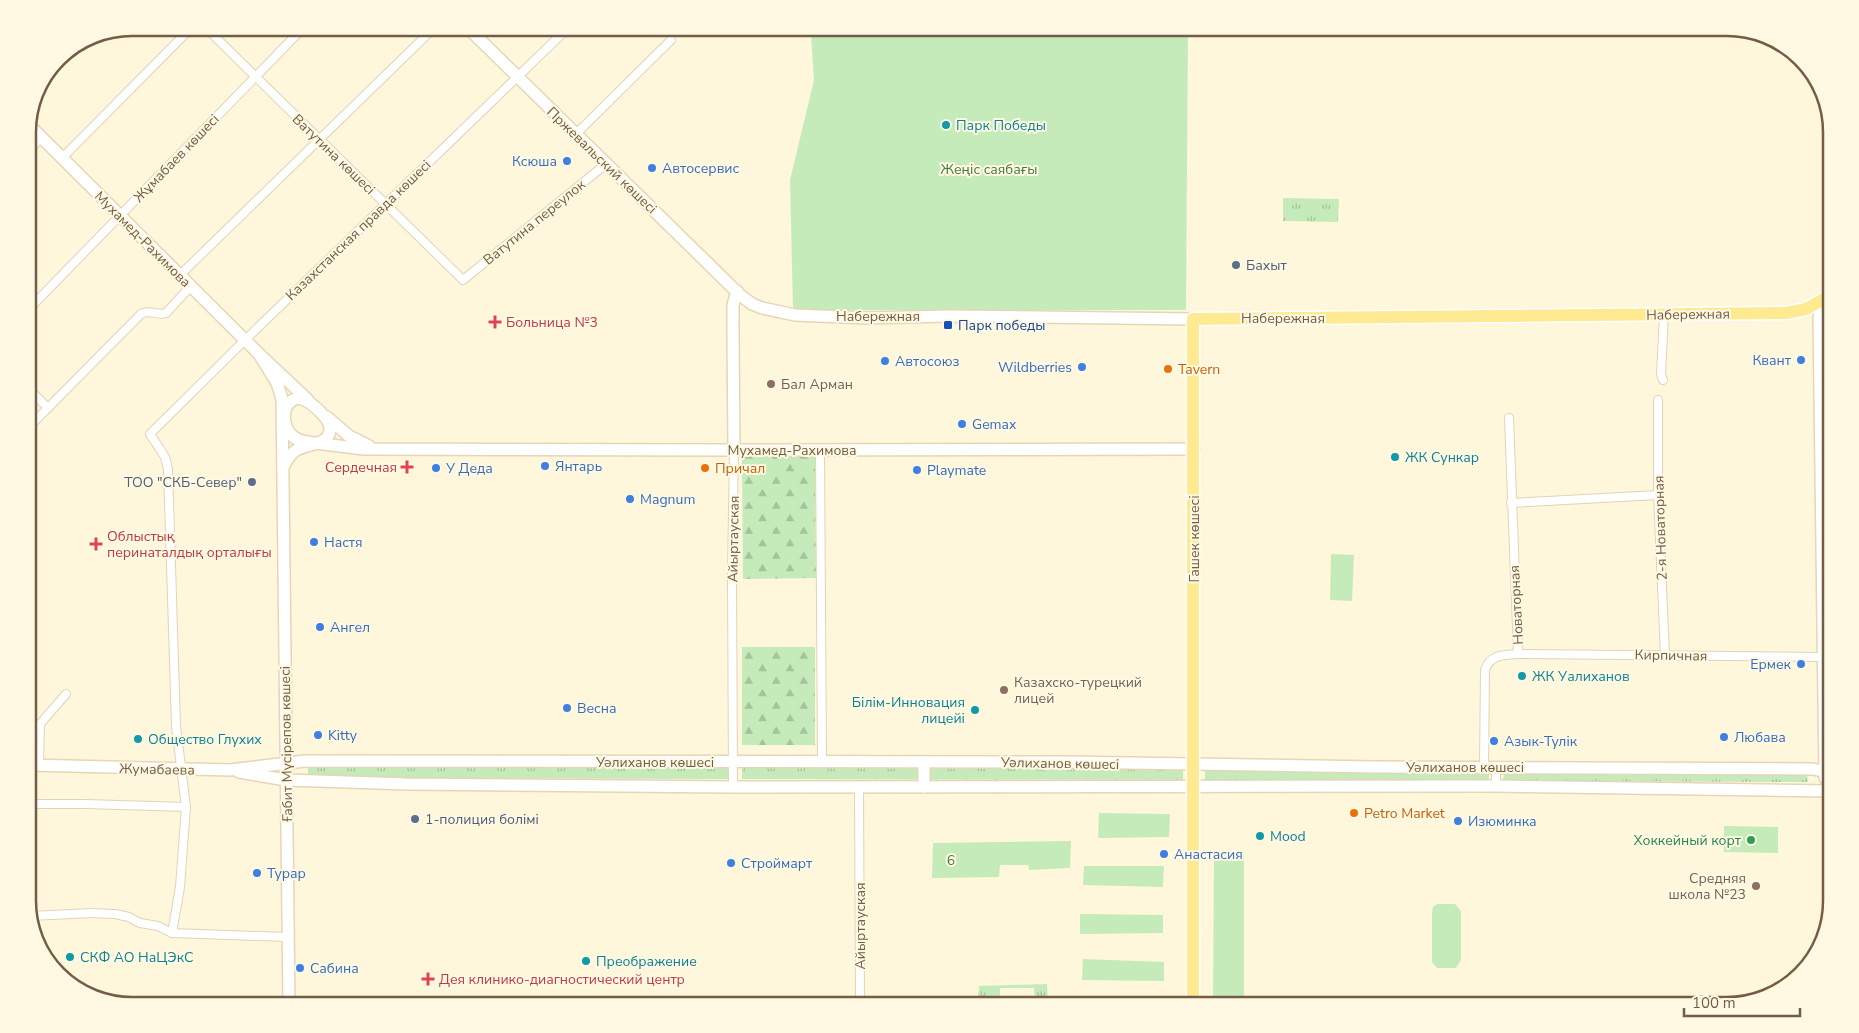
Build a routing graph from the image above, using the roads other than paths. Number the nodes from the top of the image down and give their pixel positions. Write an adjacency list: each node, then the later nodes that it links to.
1 (183, 36): 15 (street)
2 (214, 36): 9 (street, Ватутина көшесі)
3 (295, 36): 9 (street, Жұмабаев көшесі)
4 (426, 36): 13 (street)
5 (476, 36): 8 (main road, Пржевальский көшесі)
6 (560, 36): 8 (street, Казахстанская правда көшесі)
7 (671, 40): 11 (street)
8 (517, 76): 11 (main road, Пржевальский көшесі); 17 (street, Казахстанская правда көшесі)
9 (256, 77): 13 (street, Ватутина көшесі); 18 (street, Жұмабаев көшесі)
10 (36, 131): 12 (main road, Мухамед-Рахимова)
11 (576, 134): 16 (main road, Пржевальский көшесі)
12 (42, 137): 14 (street); 15 (main road, Мухамед-Рахимова)
13 (319, 139): 17 (street, Ватутина көшесі); 19 (street)
14 (36, 143)
15 (62, 158): 18 (main road, Мухамед-Рахимова)
16 (606, 164): 20 (street, Ватутина переулок); 22 (main road, Пржевальский көшесі)
17 (385, 204): 20 (street, Ватутина көшесі); 32 (street, Казахстанская правда көшесі)
18 (120, 215): 19 (main road, Мухамед-Рахимова); 24 (street, Жұмабаев көшесі)
19 (180, 275): 21 (main road, Мухамед-Рахимова)
20 (463, 280)
21 (191, 286): 32 (main road, Мухамед-Рахимова); 37 (street)
22 (737, 291): 26 (main road, Набережная); 30 (main road, Айыртауская)
23 (1823, 300): 27 (main road, Набережная)
24 (36, 302)
25 (1823, 306): 31 (main road)
26 (762, 308): 29 (main road, Набережная); 30 (main road)
27 (1786, 313): 28 (main road, Набережная); 31 (main road)
28 (1664, 315): 29 (main road, Набережная); 34 (street)
29 (1193, 318): 44 (main road, Гашек көшесі)
30 (733, 323): 46 (main road, Айыртауская)
31 (1819, 324): 52 (main road)
32 (244, 340): 33 (main road, Мухамед-Рахимова); 62 (street, Казахстанская правда көшесі)
33 (259, 354): 38 (main road); 39 (main road)
34 (1663, 380)
35 (36, 396): 37 (street)
36 (1658, 400): 48 (street, 2-я Новаторная)
37 (48, 408): 41 (street)
38 (318, 408): 39 (main road); 42 (main road); 45 (main road)
39 (284, 418): 42 (main road); 47 (main road, Ғабит Мүсірепов көшесі)
40 (1508, 418): 49 (street, Новаторная)
41 (36, 420)
42 (314, 443): 45 (main road); 47 (main road)
43 (820, 449): 44 (main road, Мухамед-Рахимова); 46 (main road, Мухамед-Рахимова); 56 (street)
44 (1194, 449): 58 (main road, Гашек көшесі)
45 (390, 450): 46 (main road, Мухамед-Рахимова)
46 (734, 450): 55 (street, Айыртауская)
47 (283, 468): 59 (main road, Ғабит Мүсірепов көшесі)
48 (1658, 495): 49 (street); 51 (street, 2-я Новаторная)
49 (1511, 503): 50 (street, Новаторная)
50 (1518, 654): 51 (street, Кирпичная); 61 (street, Новаторная)
51 (1665, 655): 52 (street, Кирпичная)
52 (1823, 657)
53 (66, 694): 54 (street)
54 (36, 752)
55 (733, 762): 56 (main road, Уәлиханов көшесі); 59 (main road, Уәлиханов көшесі); 68 (street, Айыртауская)
56 (822, 762): 57 (main road, Уәлиханов көшесі)
57 (924, 762): 58 (main road, Уәлиханов көшесі); 69 (main road)
58 (1194, 762): 61 (main road, Уәлиханов көшесі); 70 (main road, Гашек көшесі)
59 (286, 763): 63 (main road, Жумабаева); 65 (main road, Ғабит Мүсірепов көшесі)
60 (36, 766): 62 (main road, Жумабаева)
61 (1490, 767): 64 (main road, Уәлиханов көшесі); 67 (street, Новаторная)
62 (182, 770): 63 (main road, Жумабаева); 73 (street)
63 (230, 770): 65 (main road)
64 (1823, 773)
65 (286, 780): 68 (main road, Уәлиханов көшесі); 76 (main road, Ғабит Мүсірепов көшесі)
66 (859, 786): 68 (main road, Уәлиханов көшесі); 69 (main road, Уәлиханов көшесі); 78 (street, Айыртауская)
67 (1496, 786): 70 (main road, Уәлиханов көшесі); 71 (main road, Уәлиханов көшесі)
68 (733, 787)
69 (924, 787): 70 (main road, Уәлиханов көшесі)
70 (1194, 787): 79 (main road, Гашек көшесі)
71 (1823, 791)
72 (36, 804): 73 (street)
73 (186, 807): 75 (street)
74 (38, 916): 75 (street)
75 (172, 933): 76 (street)
76 (288, 937): 77 (main road, Ғабит Мүсірепов көшесі)
77 (289, 997)
78 (860, 997)
79 (1193, 997)

